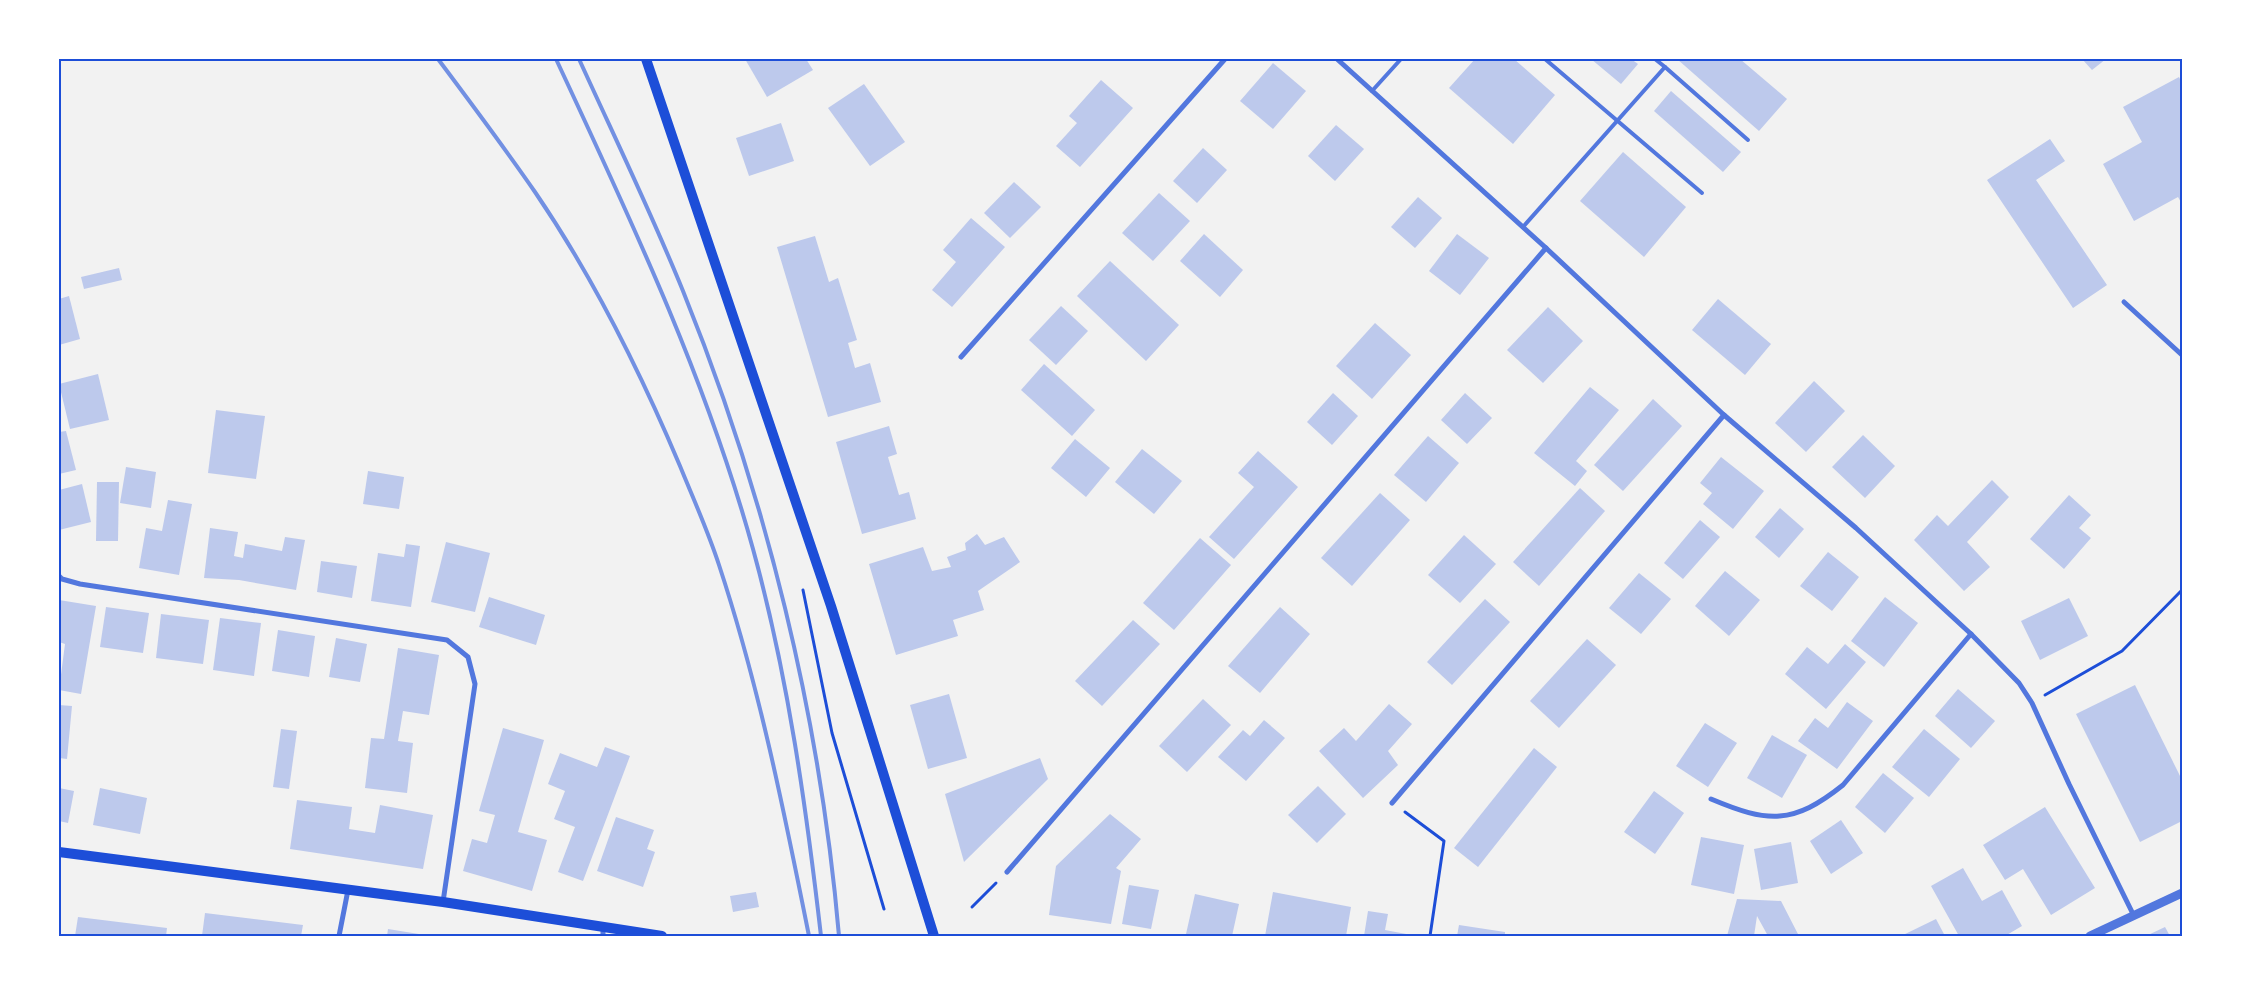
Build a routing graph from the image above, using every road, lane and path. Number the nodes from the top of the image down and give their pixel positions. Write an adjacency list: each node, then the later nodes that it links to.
1 (646, 59): 36 (main road)
2 (1226, 59): 16 (street)
3 (1337, 59): 8 (street)
4 (1401, 59): 8 (lane)
5 (1545, 59): 9 (lane)
6 (1655, 59): 7 (lane)
7 (1665, 67): 9 (lane); 10 (lane)
8 (1372, 91): 12 (street)
9 (1617, 121): 11 (lane); 12 (lane)
10 (1748, 140)
11 (1702, 192)
12 (1523, 227): 13 (street)
13 (1546, 248): 17 (street); 26 (street)
14 (2124, 302): 15 (street)
15 (2182, 356)
16 (961, 357)
17 (1724, 415): 21 (street); 24 (street)
18 (59, 576): 29 (street)
19 (803, 588): 31 (path)
20 (2182, 590): 22 (path)
21 (1971, 634): 22 (street); 23 (street)
22 (2032, 703): 32 (street)
23 (1711, 799)
24 (1392, 803): 37 (path)
25 (59, 852): 27 (main road)
26 (1006, 872): 30 (path)
27 (348, 890): 29 (main road); 34 (street)
28 (2182, 893): 32 (street)
29 (442, 902): 33 (main road)
30 (972, 907)
31 (884, 910)
32 (2134, 916): 38 (street)
33 (603, 932): 35 (main road)
34 (339, 936)
35 (662, 936)
36 (934, 936)
37 (1430, 936)
38 (2090, 936)

